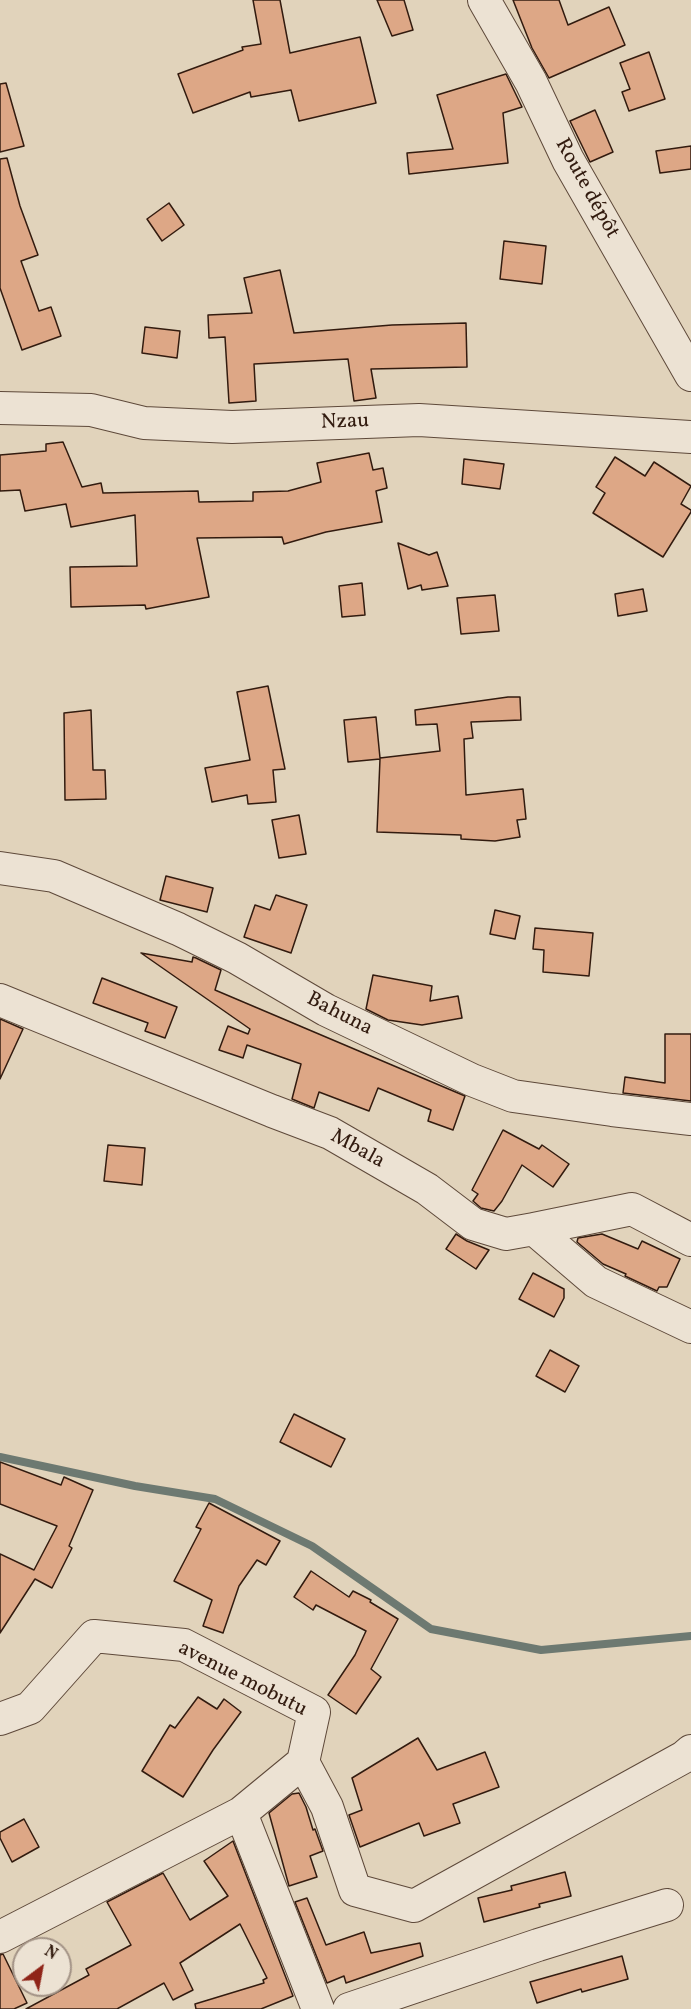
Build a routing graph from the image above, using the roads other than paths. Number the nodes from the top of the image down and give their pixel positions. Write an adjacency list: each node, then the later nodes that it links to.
1 (484, 0): 2 (street, Route dépôt)
2 (691, 375)
3 (0, 408): 4 (street, Nzau)
4 (691, 437)
5 (0, 868): 7 (street, Bahuna)
6 (0, 1000): 8 (street, Mbala)
7 (691, 1119)
8 (534, 1229): 9 (street, Mbala); 10 (street)
9 (691, 1240)
10 (691, 1327)
11 (0, 1719): 13 (street, avenue mobutu)
12 (691, 1751): 13 (street)
13 (303, 1762): 14 (street)
14 (242, 1813): 16 (street); 17 (street)
15 (667, 1905): 18 (street)
16 (0, 1937)
17 (318, 2009)
18 (349, 2009)

